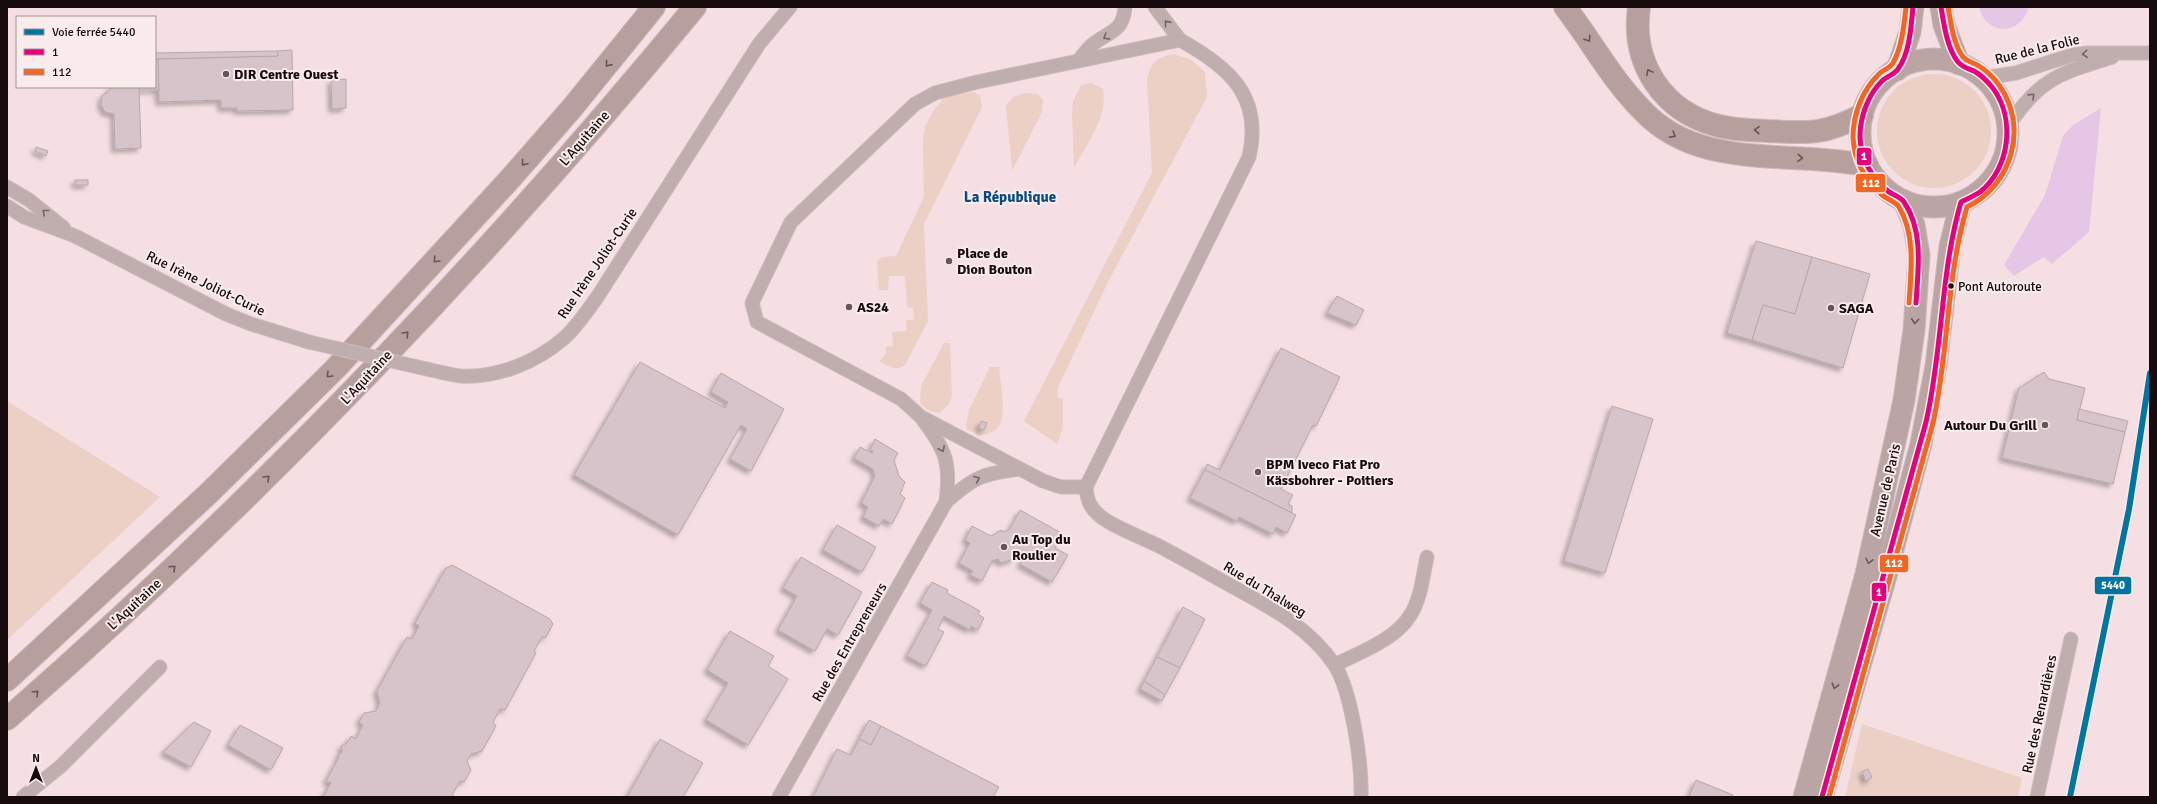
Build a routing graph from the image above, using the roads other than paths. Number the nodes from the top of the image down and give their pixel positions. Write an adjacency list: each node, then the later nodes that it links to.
1 (650, 7): 11 (highway)
2 (654, 7): 11 (highway, L'Aquitaine)
3 (695, 7): 36 (highway, L'Aquitaine, one-way to 3)
4 (790, 7): 26 (street, Rue Irène Joliot-Curie, bridge)
5 (1125, 7): 15 (street, one-way to 15)
6 (1155, 7): 12 (street, one-way to 6)
7 (1565, 7): 21 (highway, one-way to 21)
8 (1639, 7): 19 (highway, one-way to 8)
9 (1913, 7): 17 (main road)
10 (1941, 7): 16 (main road)
11 (632, 34): 35 (highway, L'Aquitaine, one-way to 35)
12 (1180, 40): 15 (street); 29 (street)
13 (2150, 53): 14 (street, Rue de la Folie)
14 (2124, 54): 18 (street, Rue de la Folie, one-way to 18); 20 (street, Rue de la Folie, one-way to 14)
15 (1078, 61): 27 (street)
16 (1959, 64): 17 (main road); 18 (main road)
17 (1897, 70): 19 (main road)
18 (1983, 78): 20 (main road)
19 (1862, 115): 21 (main road)
20 (2008, 126): 24 (main road)
21 (1867, 165): 23 (main road)
22 (7, 187): 26 (street, one-way to 22)
23 (1904, 201): 24 (main road); 40 (main road, Avenue de Paris, one-way to 40)
24 (1961, 202): 41 (main road, Avenue de Paris)
25 (7, 206): 26 (street, Rue Irène Joliot-Curie)
26 (75, 236)
27 (920, 416): 28 (street); 30 (street, one-way to 30)
28 (1019, 469): 29 (street); 30 (street, one-way to 28)
29 (1086, 487): 33 (street, Rue du Thalweg)
30 (946, 502): 38 (street, Rue des Entrepreneurs)
31 (1427, 557): 33 (street)
32 (2071, 639): 42 (street, Rue des Renardières)
33 (1335, 666): 39 (street, Rue du Thalweg)
34 (160, 667): 37 (street)
35 (7, 680)
36 (7, 719)
37 (23, 797)
38 (779, 797)
39 (1361, 797)
40 (1804, 797)
41 (1822, 797)
42 (2037, 797)

